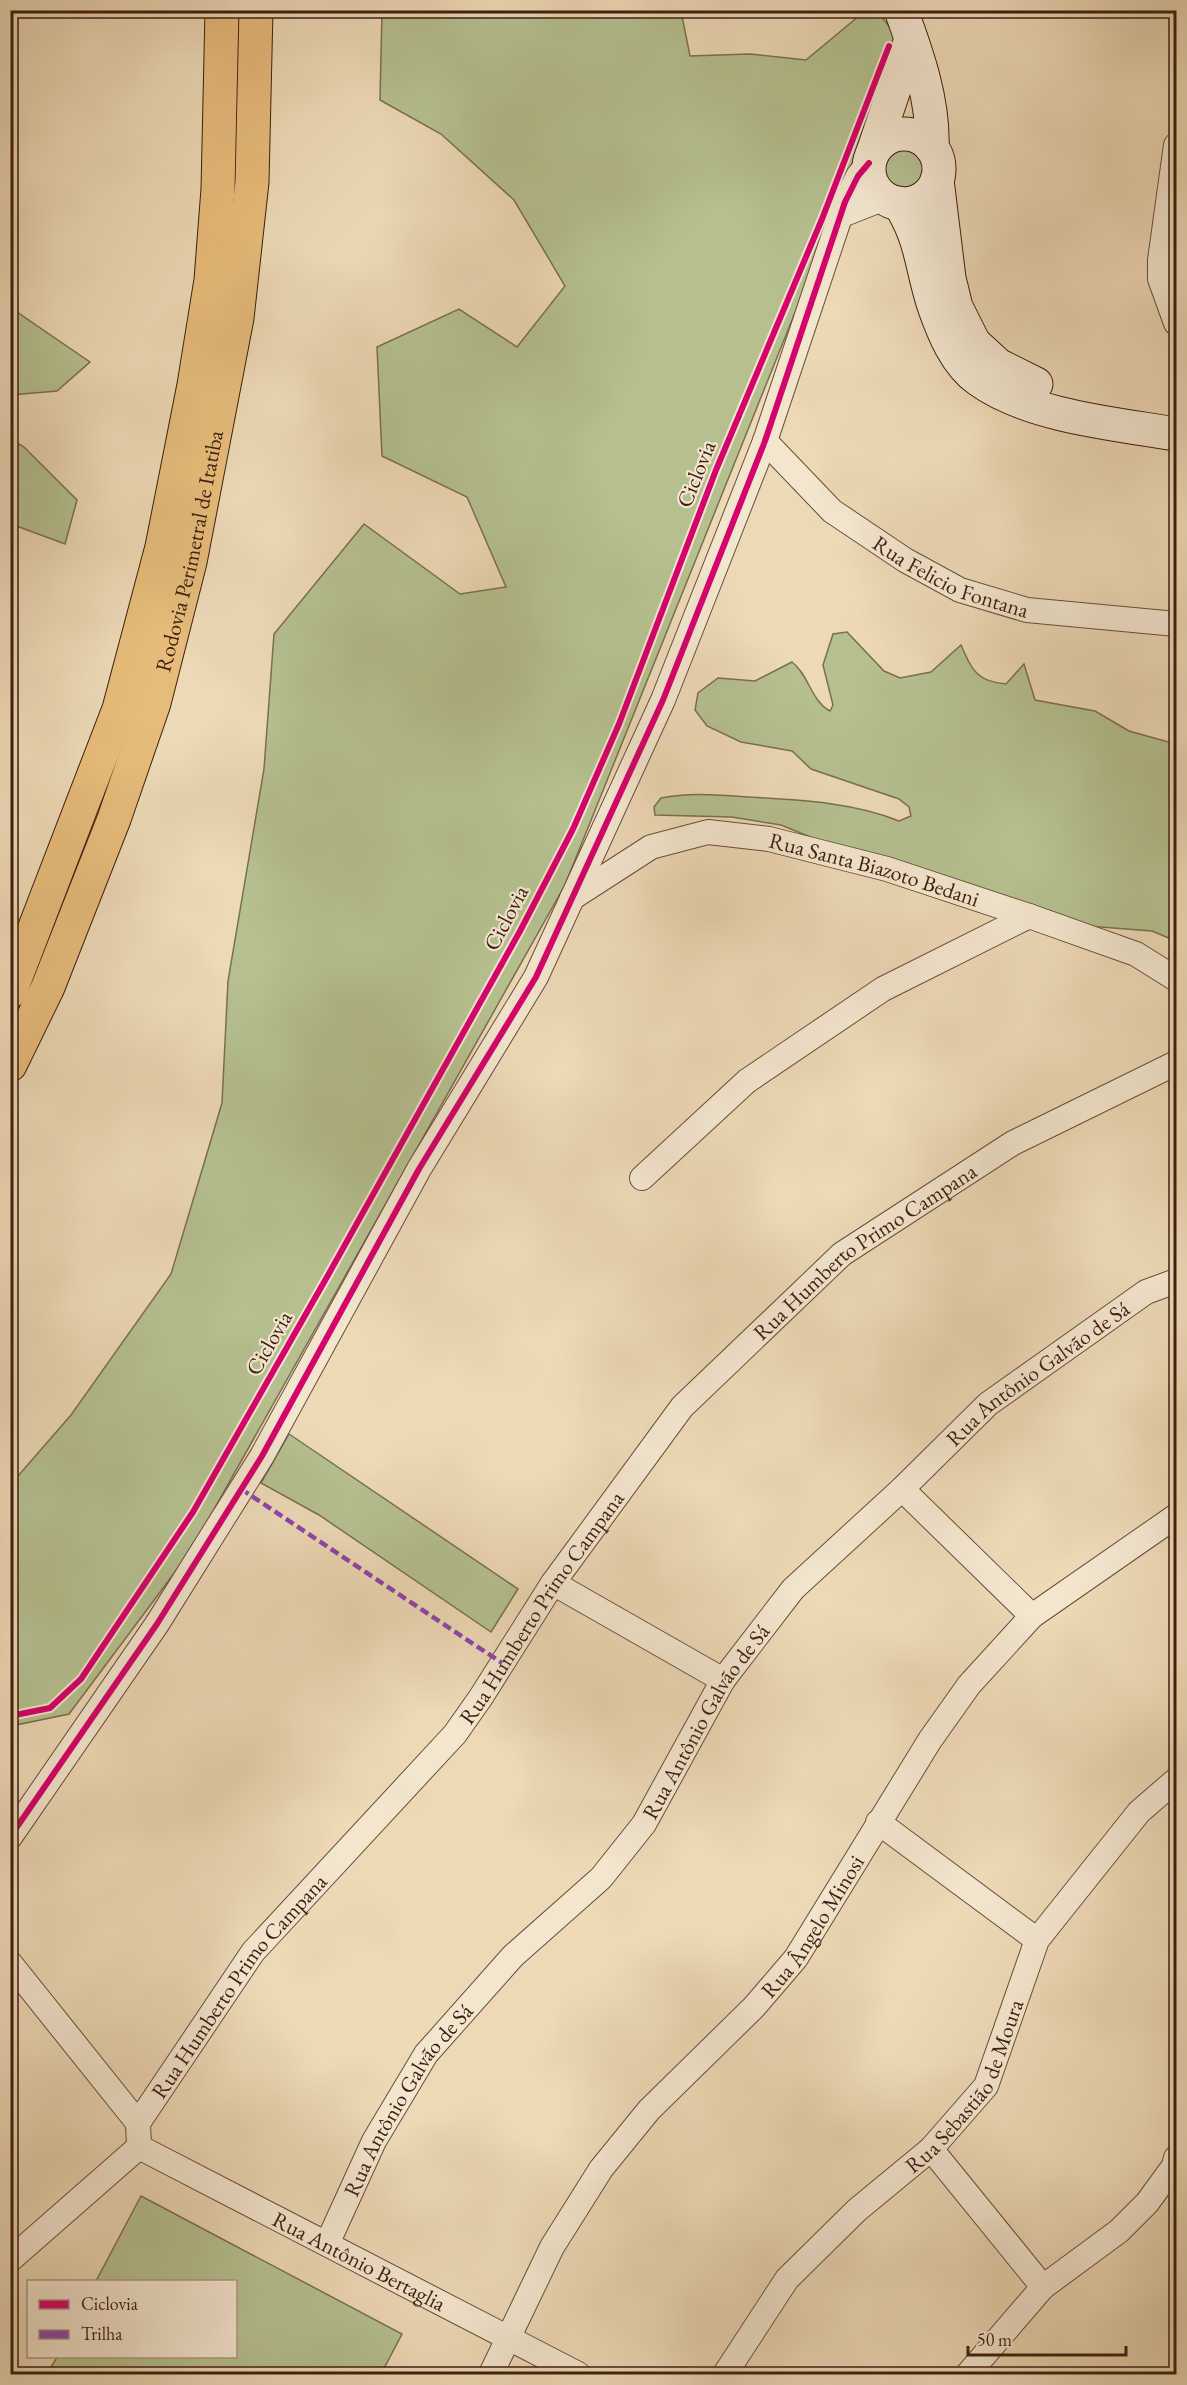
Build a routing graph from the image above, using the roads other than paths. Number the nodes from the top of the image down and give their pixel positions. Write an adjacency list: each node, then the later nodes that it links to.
1 (222, 10): 19 (highway, Rodovia Perimetral de Itatiba)
2 (256, 10): 21 (highway, Rodovia Perimetral de Itatiba)
3 (906, 25): 5 (main road); 6 (main road)
4 (1176, 145): 10 (street)
5 (932, 148): 6 (main road); 7 (main road)
6 (871, 157): 8 (main road); 9 (street)
7 (937, 180): 8 (main road); 12 (main road)
8 (892, 201): 9 (street); 13 (main road)
9 (842, 215): 14 (street)
10 (1170, 237): 11 (street)
11 (1176, 323)
12 (1176, 411)
13 (1176, 434)
14 (765, 441): 15 (street, Rua Felicio Fontana); 16 (street)
15 (1176, 624)
16 (572, 898): 17 (street, Rua Santa Biazoto Bedani); 31 (street)
17 (1029, 916): 18 (street, Rua Santa Biazoto Bedani); 22 (street)
18 (1176, 979)
19 (10, 992)
20 (1176, 1063): 26 (street, Rua Humberto Primo Campana)
21 (10, 1065)
22 (642, 1178)
23 (1176, 1281): 24 (street, Rua Antônio Galvão de Sá)
24 (902, 1489): 27 (street); 28 (street, Rua Antônio Galvão de Sá)
25 (1176, 1516): 27 (street, Rua Ângelo Minosi)
26 (553, 1583): 28 (street); 34 (street, Rua Humberto Primo Campana)
27 (1032, 1616): 30 (street, Rua Ângelo Minosi)
28 (723, 1680): 38 (street, Rua Antônio Galvão de Sá)
29 (1176, 1780): 32 (street, Rua Sebastião de Moura)
30 (878, 1822): 32 (street); 41 (street, Rua Ângelo Minosi)
31 (10, 1837)
32 (1037, 1940): 36 (street, Rua Sebastião de Moura)
33 (10, 1962): 34 (street)
34 (138, 2123): 35 (street, Rua Humberto Primo Campana)
35 (139, 2147): 38 (street, Rua Antônio Bertaglia); 39 (street)
36 (931, 2149): 40 (street); 44 (street, Rua Sebastião de Moura)
37 (1176, 2163): 40 (street)
38 (327, 2244): 41 (street, Rua Antônio Bertaglia)
39 (10, 2260)
40 (1043, 2287): 45 (street)
41 (507, 2338): 42 (street, Rua Ângelo Minosi); 43 (street, Rua Antônio Bertaglia)
42 (491, 2374)
43 (578, 2374)
44 (725, 2374)
45 (968, 2374)

